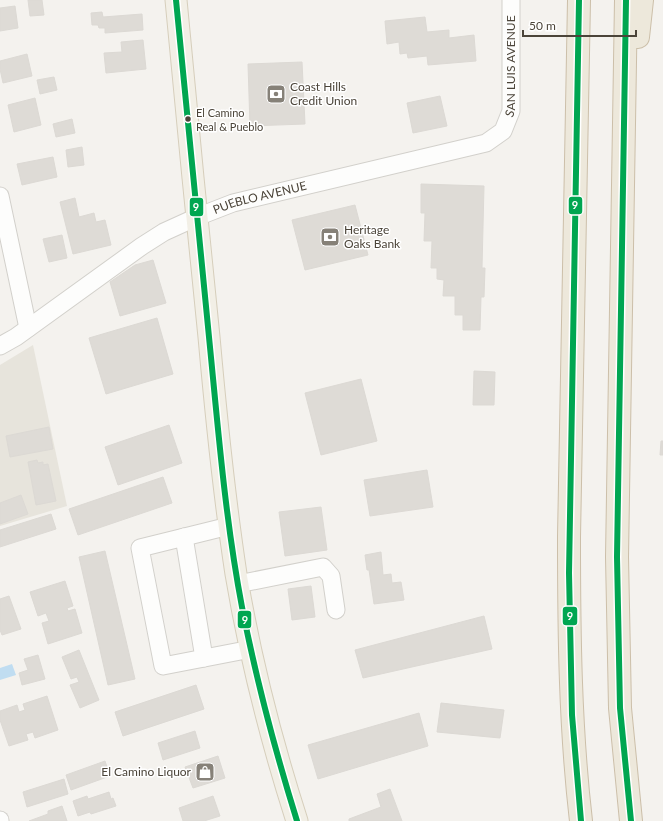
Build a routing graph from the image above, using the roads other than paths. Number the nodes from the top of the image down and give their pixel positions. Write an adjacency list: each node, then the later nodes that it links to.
1 (176, 0): 11 (main road)
2 (511, 0): 8 (street, SAN LUIS AVENUE)
3 (573, 0): 7 (highway)
4 (579, 0): 7 (highway)
5 (626, 0): 9 (highway)
6 (642, 0): 9 (highway)
7 (578, 53): 21 (highway)
8 (503, 131): 11 (street, PUEBLO AVENUE)
9 (623, 173): 22 (highway)
10 (0, 196): 12 (street)
11 (197, 217): 12 (street, PUEBLO AVENUE); 14 (main road)
12 (28, 328): 13 (street, PUEBLO AVENUE)
13 (0, 346)
14 (229, 526): 15 (street); 16 (main road)
15 (184, 537): 19 (street); 19 (street)
16 (238, 584): 17 (street); 18 (main road)
17 (336, 610)
18 (251, 649): 19 (street); 20 (main road)
19 (204, 658)
20 (297, 821)
21 (581, 821)
22 (631, 821)

